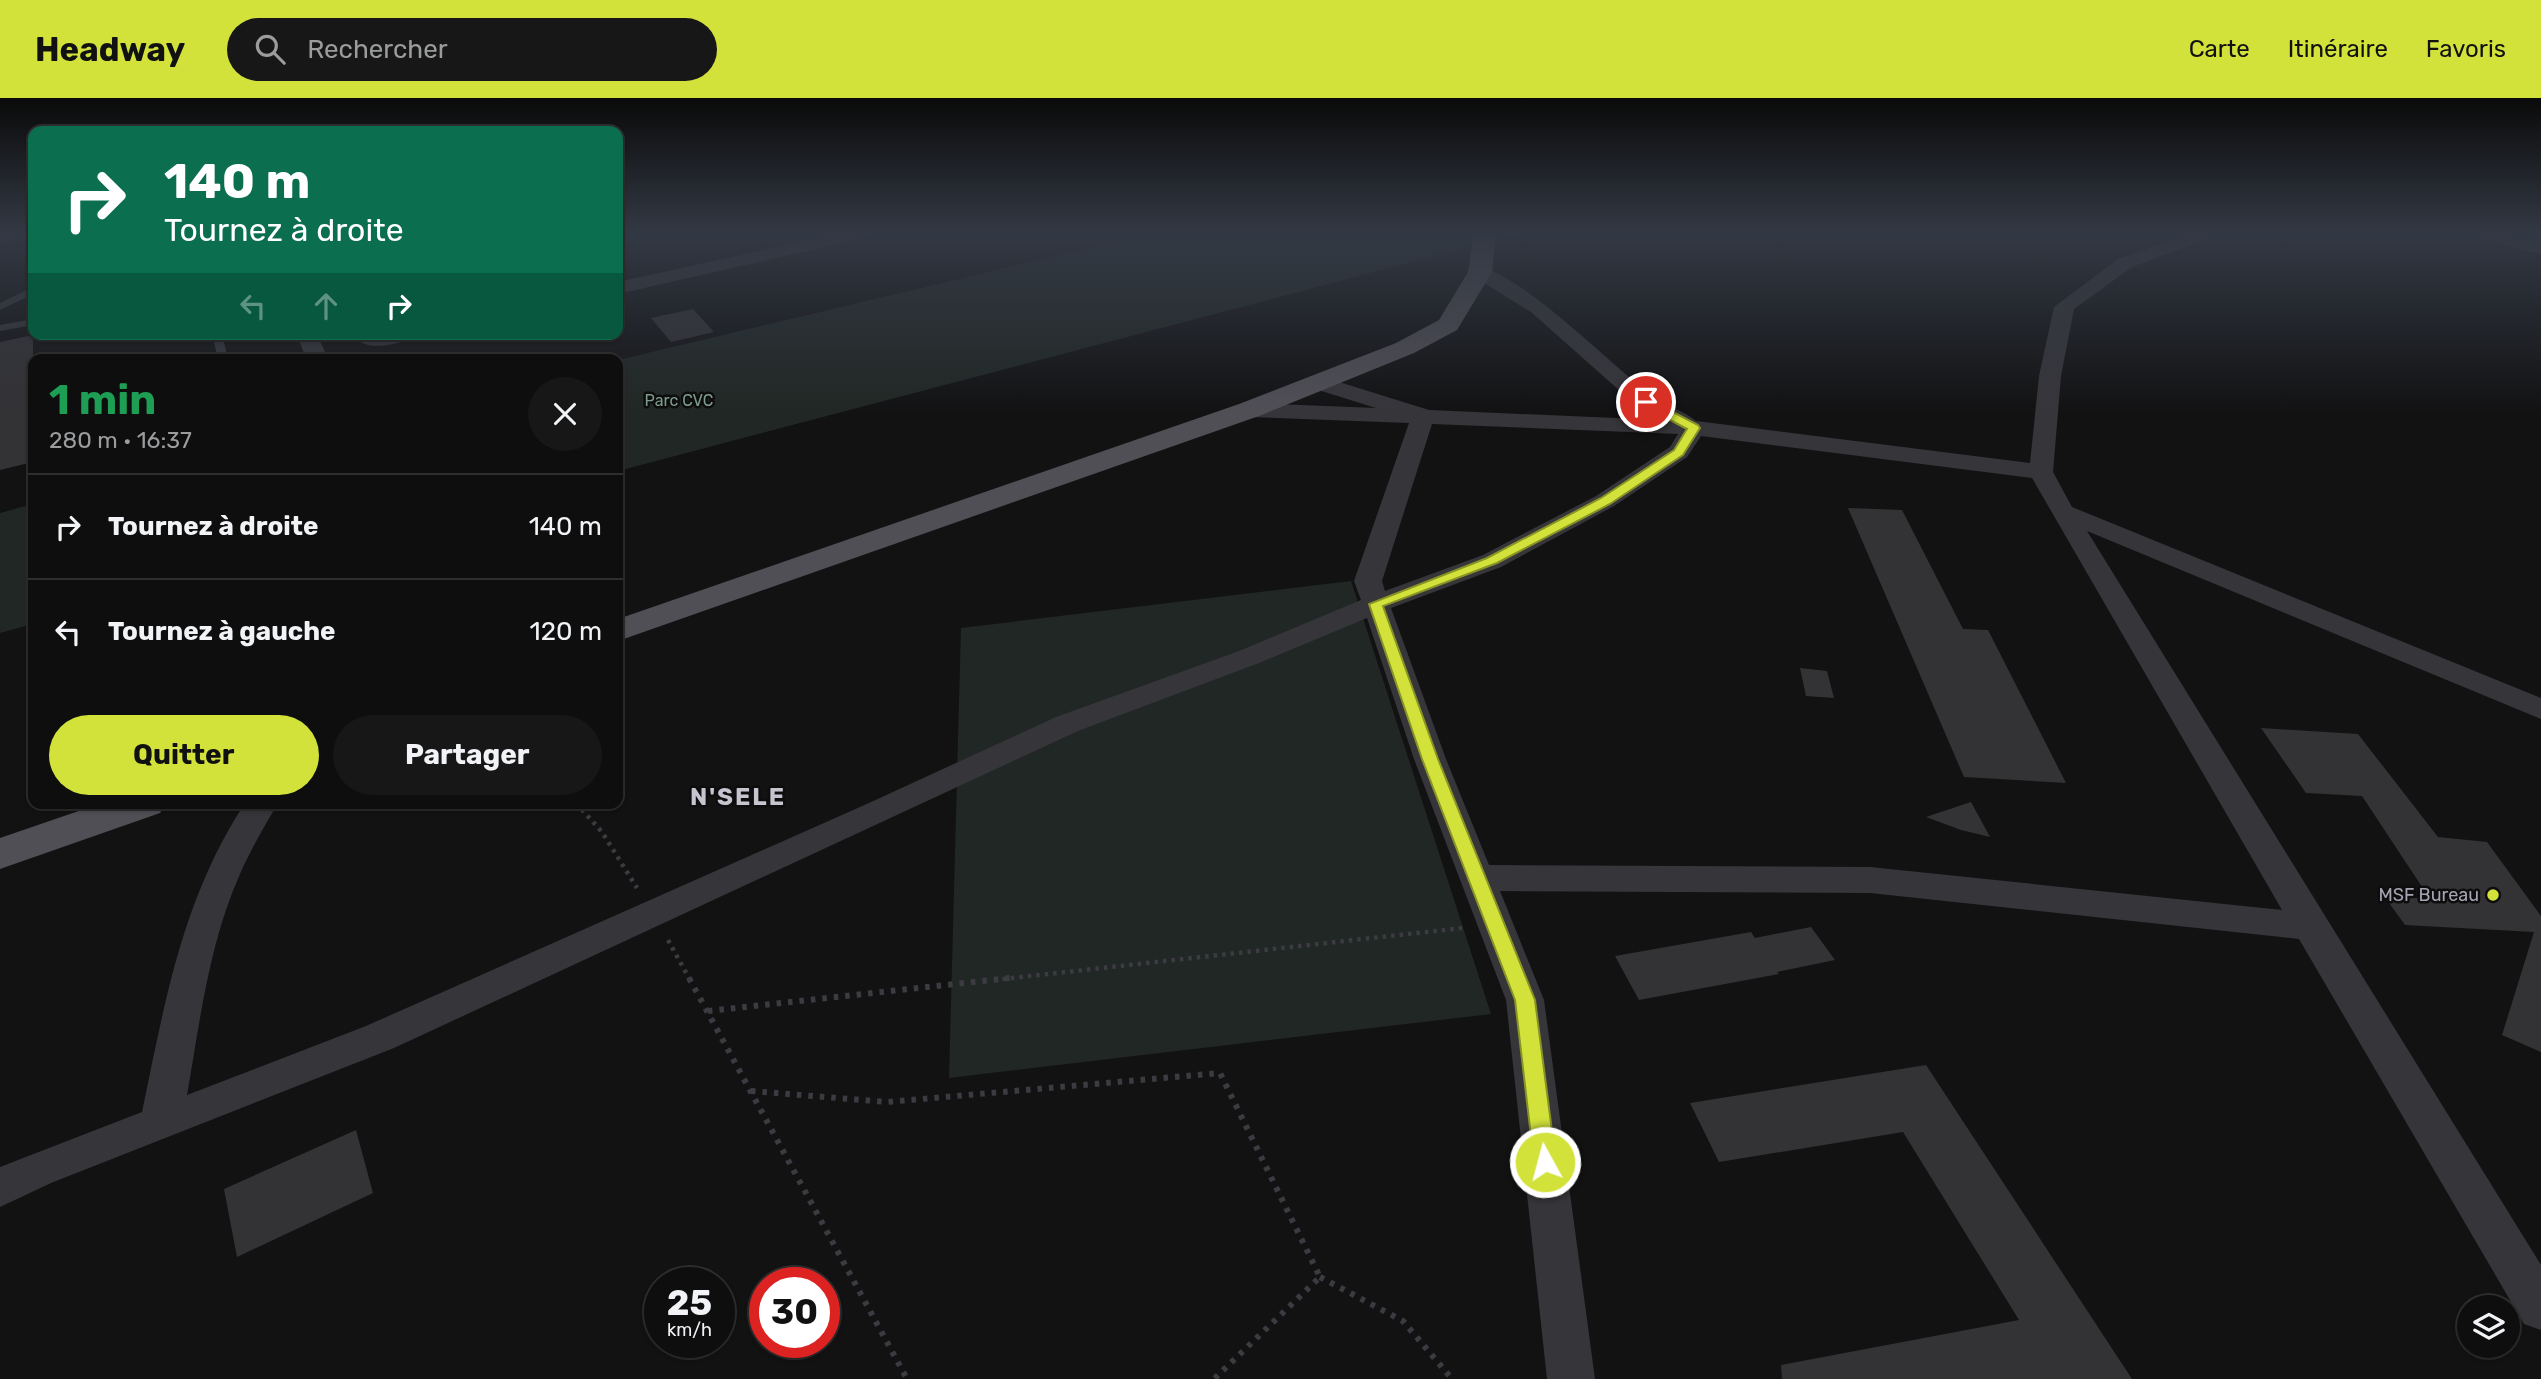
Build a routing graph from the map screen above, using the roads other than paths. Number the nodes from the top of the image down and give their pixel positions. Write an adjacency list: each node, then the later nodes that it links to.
1 (26, 294): 5 (lane)
2 (1467, 294): 8 (main road)
3 (1515, 294): 11 (street)
4 (2082, 294): 12 (street)
5 (0, 307)
6 (28, 323): 7 (lane)
7 (0, 328)
8 (1320, 383): 9 (main road); 10 (street)
9 (1249, 411): 10 (street); 15 (main road)
10 (1423, 416): 11 (street); 14 (street)
11 (1694, 428): 12 (street); 14 (street)
12 (2041, 471): 13 (street)
13 (2062, 512): 16 (street); 21 (street)
14 (1376, 604): 20 (street); 22 (street)
15 (623, 629)
16 (2541, 709)
17 (129, 809): 19 (main road)
18 (258, 809): 22 (street)
19 (0, 854)
20 (1476, 878): 21 (street); 25 (street)
21 (2312, 927): 24 (street)
22 (160, 1123): 23 (street)
23 (0, 1188)
24 (2541, 1308)
25 (1571, 1379)

